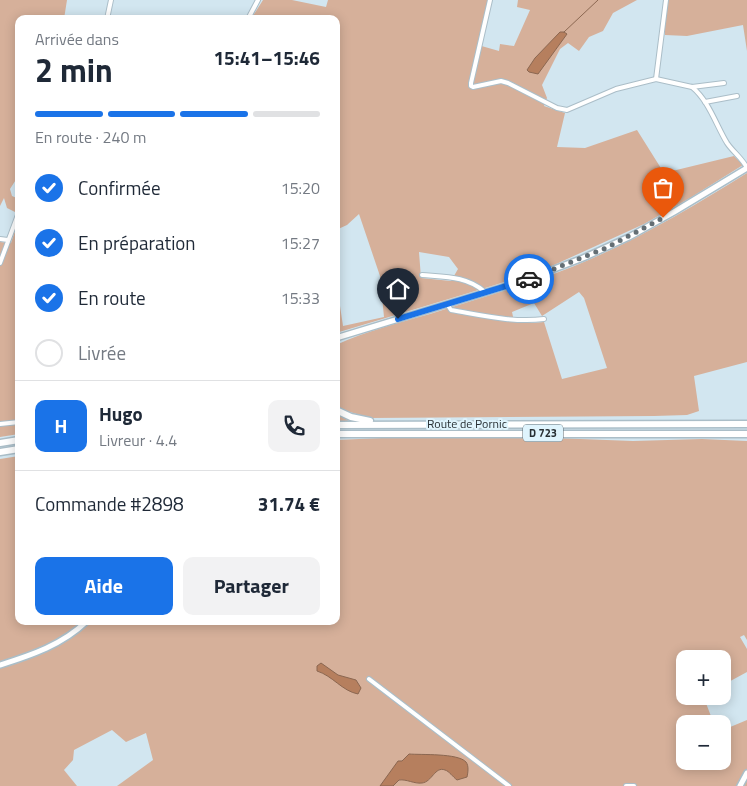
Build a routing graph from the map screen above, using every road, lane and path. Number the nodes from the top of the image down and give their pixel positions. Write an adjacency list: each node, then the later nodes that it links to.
1 (111, 0): 5 (street)
2 (258, 0): 6 (street)
3 (490, 0): 7 (street)
4 (666, 0): 7 (street)
5 (107, 15)
6 (250, 15)
7 (656, 79): 9 (street)
8 (724, 83): 9 (street)
9 (692, 87): 11 (street)
10 (736, 96): 11 (street)
11 (705, 102): 12 (street)
12 (736, 153): 13 (street); 14 (street)
13 (747, 160)
14 (747, 168): 20 (street)
15 (15, 222): 17 (street)
16 (0, 239): 17 (street)
17 (8, 240): 18 (street)
18 (0, 263)
19 (422, 275): 20 (street)
20 (485, 292): 21 (street)
21 (447, 304): 22 (street); 23 (street)
22 (544, 319)
23 (340, 337)
24 (340, 412): 27 (highway)
25 (15, 422): 26 (street)
26 (0, 424)
27 (388, 424): 28 (highway, Route de Pornic / D 723); 29 (highway, Route de Pornic / D 723)
28 (747, 424)
29 (340, 425)
30 (340, 434): 31 (highway, Route de Pornic / D 723)
31 (747, 434)
32 (15, 441): 33 (highway)
33 (0, 443)
34 (15, 450): 35 (highway)
35 (0, 452)
36 (82, 625): 37 (street)
37 (0, 665)
38 (369, 679): 40 (street)
39 (747, 773): 43 (street)
40 (509, 786)
41 (626, 786): 42 (street)
42 (634, 786)
43 (740, 786)

